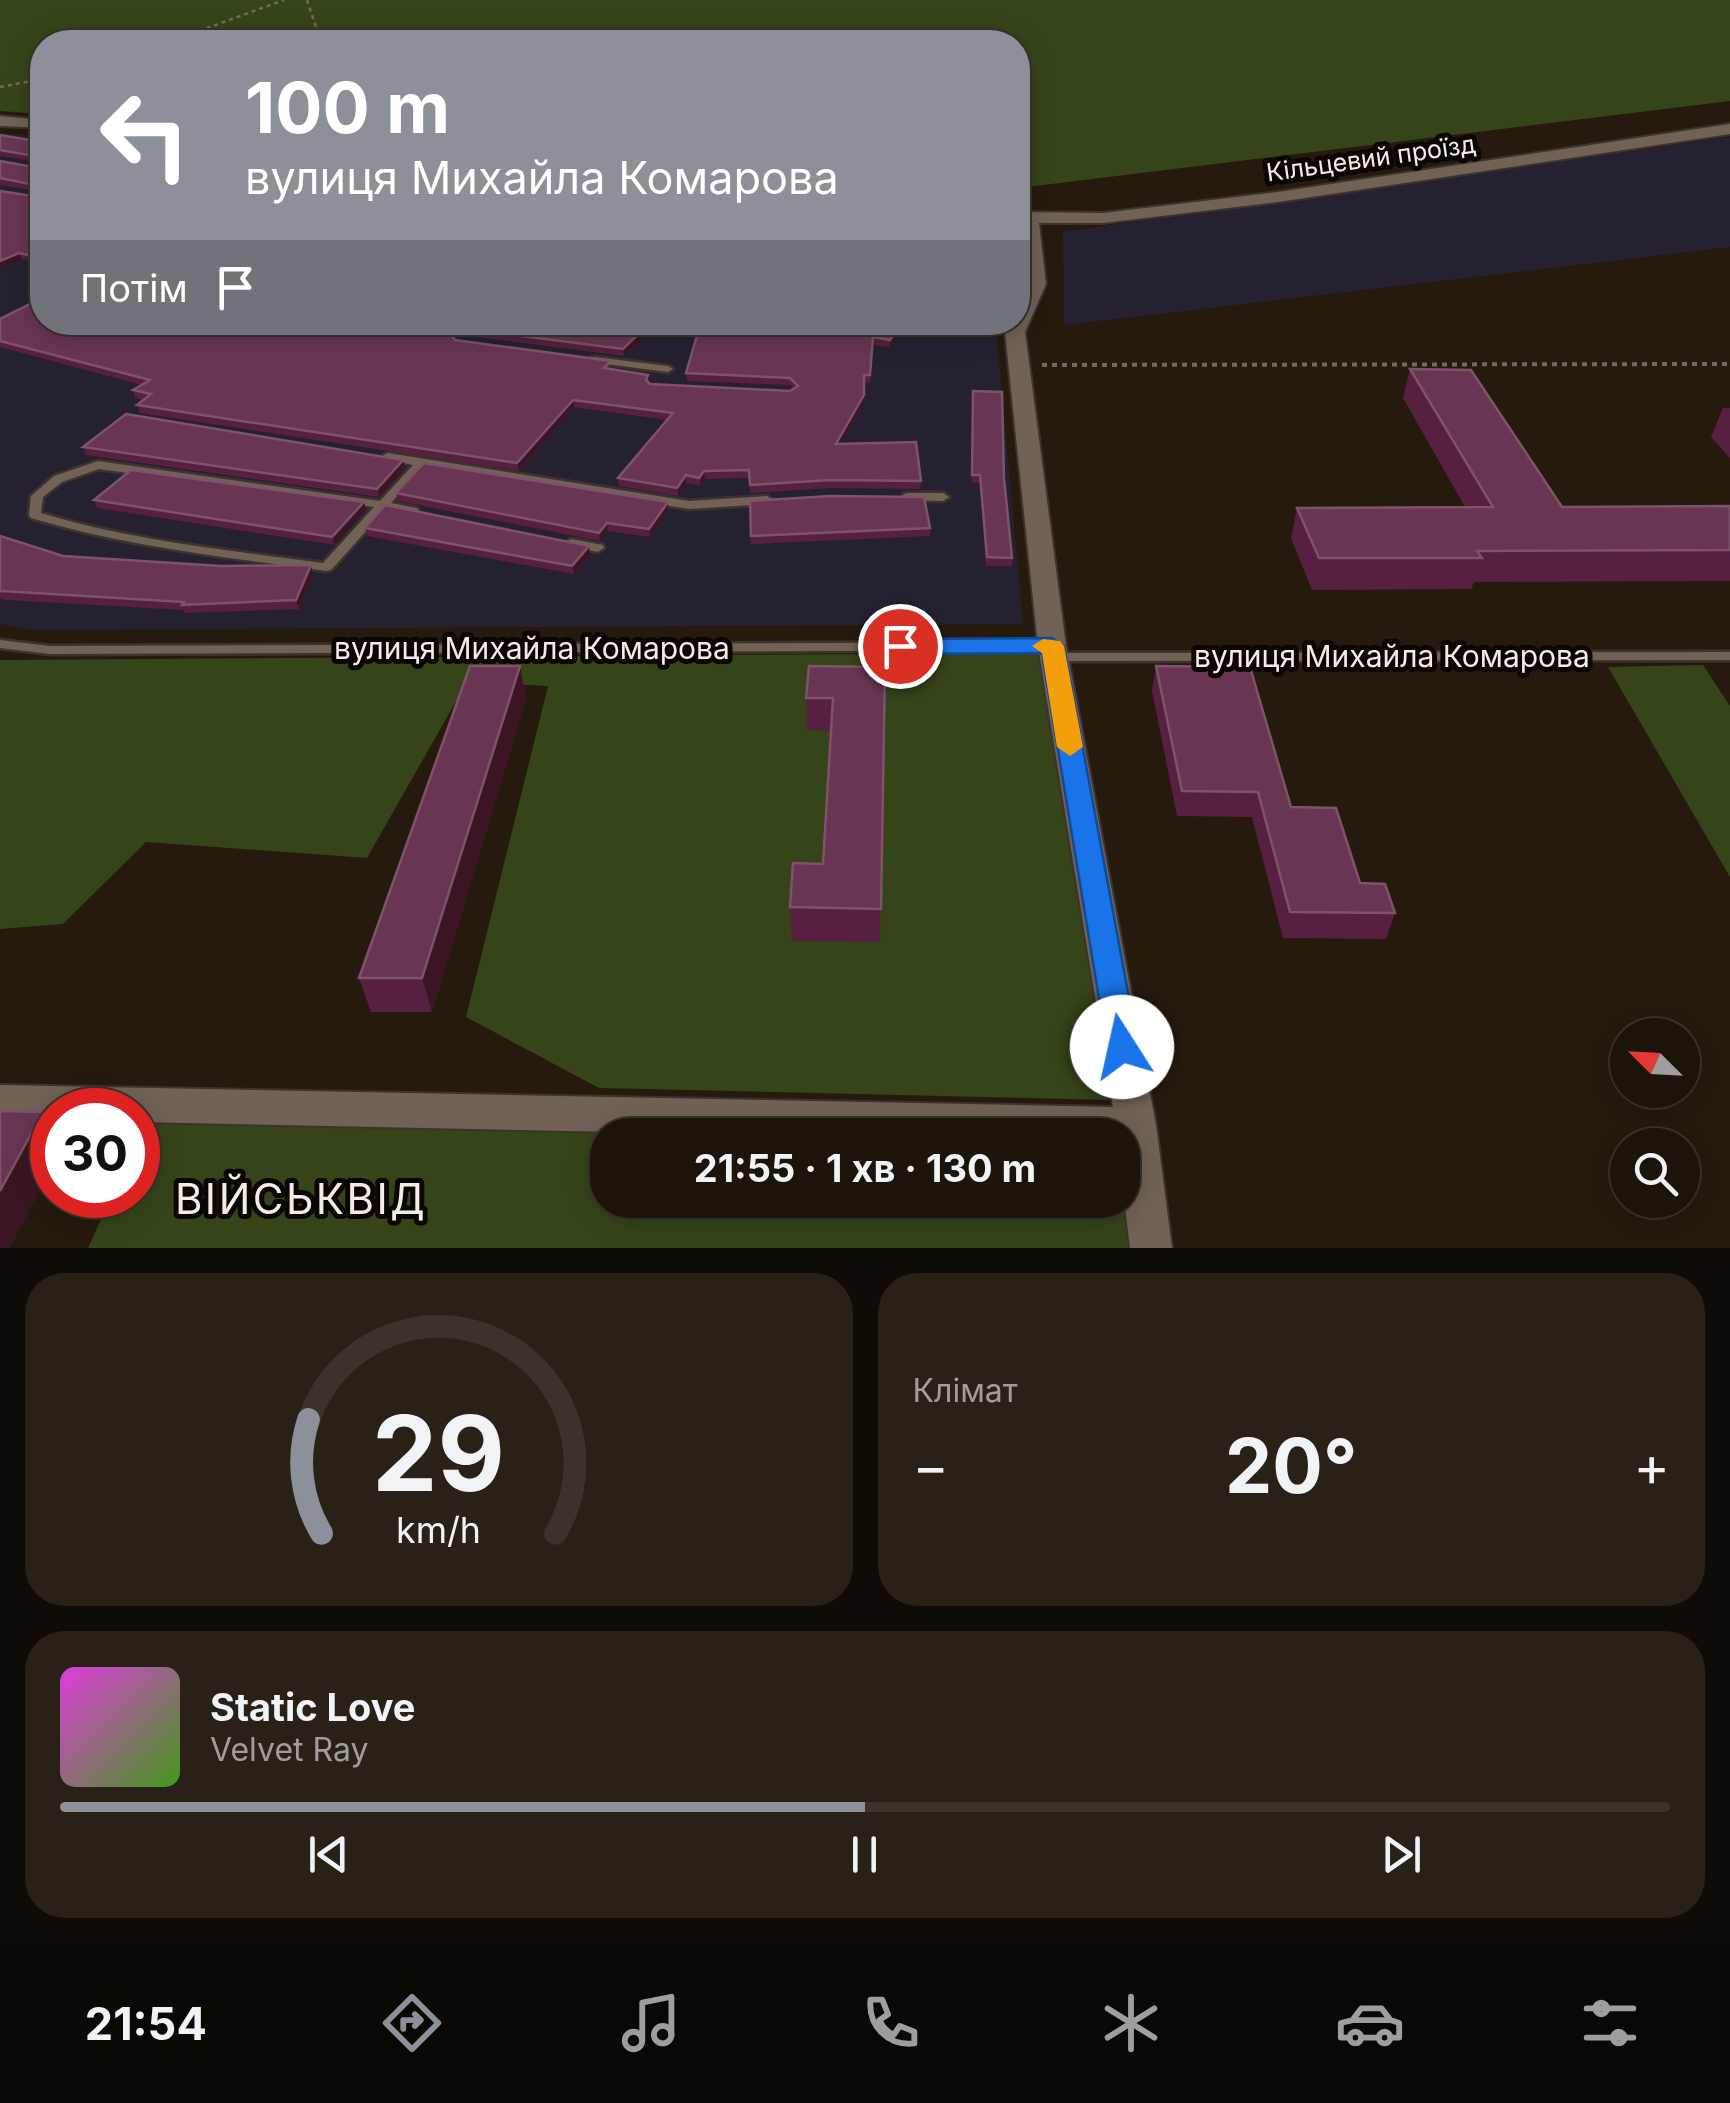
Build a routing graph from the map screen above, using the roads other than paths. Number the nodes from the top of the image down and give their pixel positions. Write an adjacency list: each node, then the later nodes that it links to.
1 (0, 121): 2 (street)
2 (30, 123)
3 (1730, 129): 4 (street, Кільцевий проїзд)
4 (1030, 218)
5 (1030, 251): 6 (street)
6 (1030, 295)
7 (1013, 335): 20 (street)
8 (574, 357): 9 (lane)
9 (668, 370)
10 (367, 454): 11 (lane)
11 (422, 463): 14 (lane); 15 (lane)
12 (886, 496): 13 (lane)
13 (943, 497)
14 (777, 500)
15 (384, 505): 15 (lane); 16 (lane)
16 (423, 513)
17 (559, 540): 18 (lane)
18 (598, 548)
19 (0, 644): 20 (lane, вулиця Михайла Комарова)
20 (1053, 651): 21 (lane, вулиця Михайла Комарова); 24 (street)
21 (1730, 656)
22 (0, 1102): 23 (street)
23 (790, 1118)
24 (1135, 1118)
25 (1140, 1158): 26 (street)
26 (1151, 1248)

